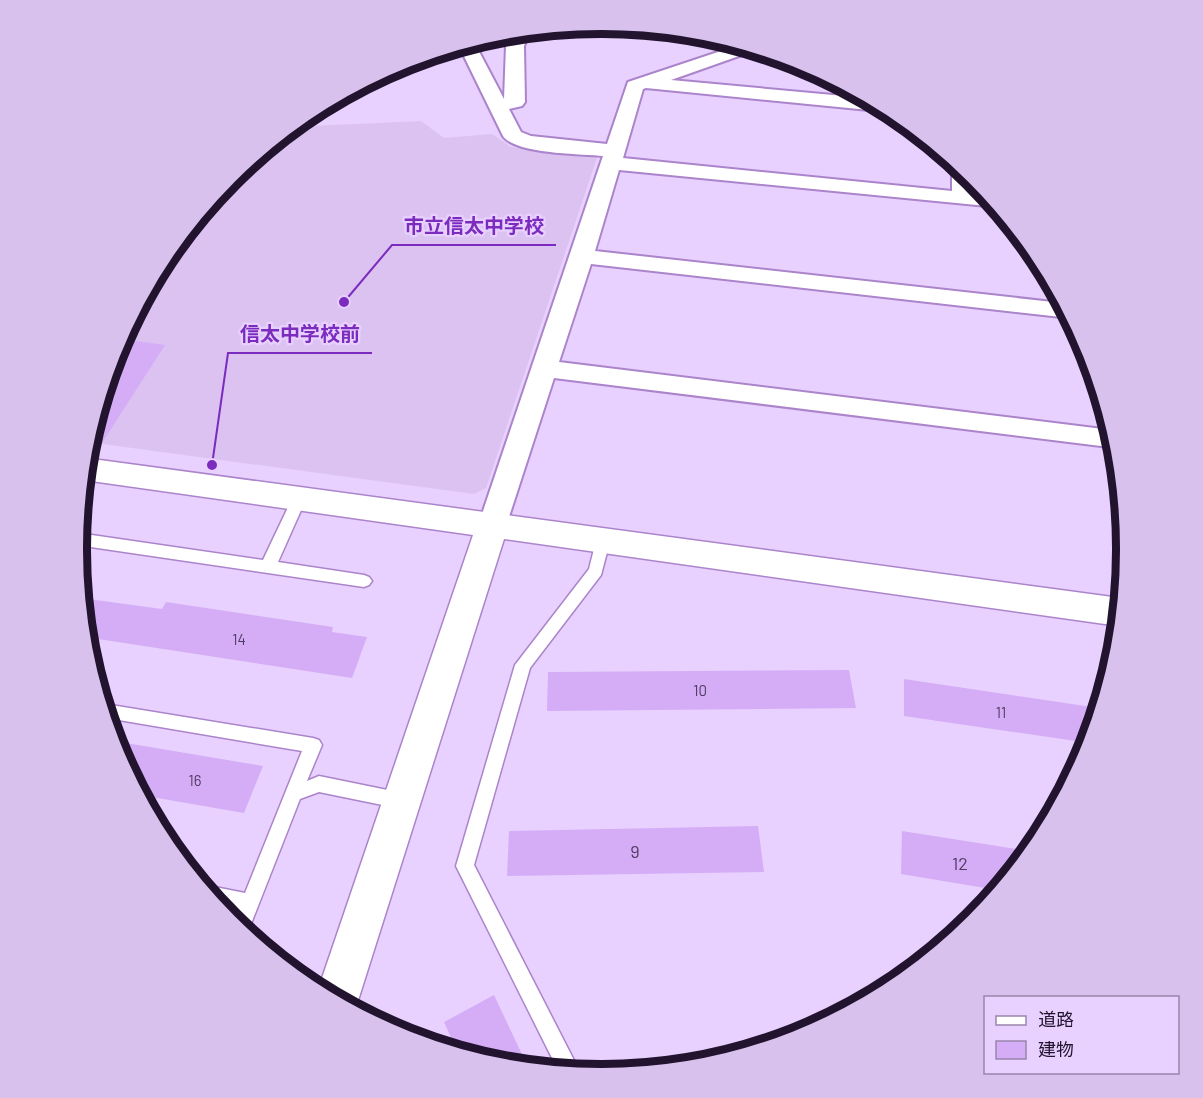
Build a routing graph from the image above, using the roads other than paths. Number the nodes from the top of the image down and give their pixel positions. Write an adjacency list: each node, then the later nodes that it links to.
1 (517, 42): 6 (street)
2 (470, 51): 6 (street)
3 (735, 52): 4 (street)
4 (640, 83): 5 (street); 7 (street)
5 (859, 103)
6 (496, 106): 7 (street)
7 (613, 157): 9 (street); 11 (street)
8 (962, 183): 9 (street)
9 (963, 199): 10 (street)
10 (979, 201)
11 (582, 256): 12 (street); 13 (street)
12 (1057, 310)
13 (545, 369): 14 (street); 17 (street)
14 (1104, 439)
15 (93, 470): 16 (street)
16 (299, 499): 17 (street); 20 (lane)
17 (492, 526): 19 (street); 25 (street)
18 (87, 541): 20 (lane)
19 (603, 541): 22 (street); 30 (lane)
20 (268, 567): 21 (lane)
21 (364, 581)
22 (1112, 611)
23 (114, 712): 24 (lane)
24 (293, 794): 25 (lane); 27 (lane)
25 (402, 801): 29 (street)
26 (224, 898): 27 (lane)
27 (250, 903): 28 (lane)
28 (244, 919)
29 (340, 992)
30 (565, 1062)

